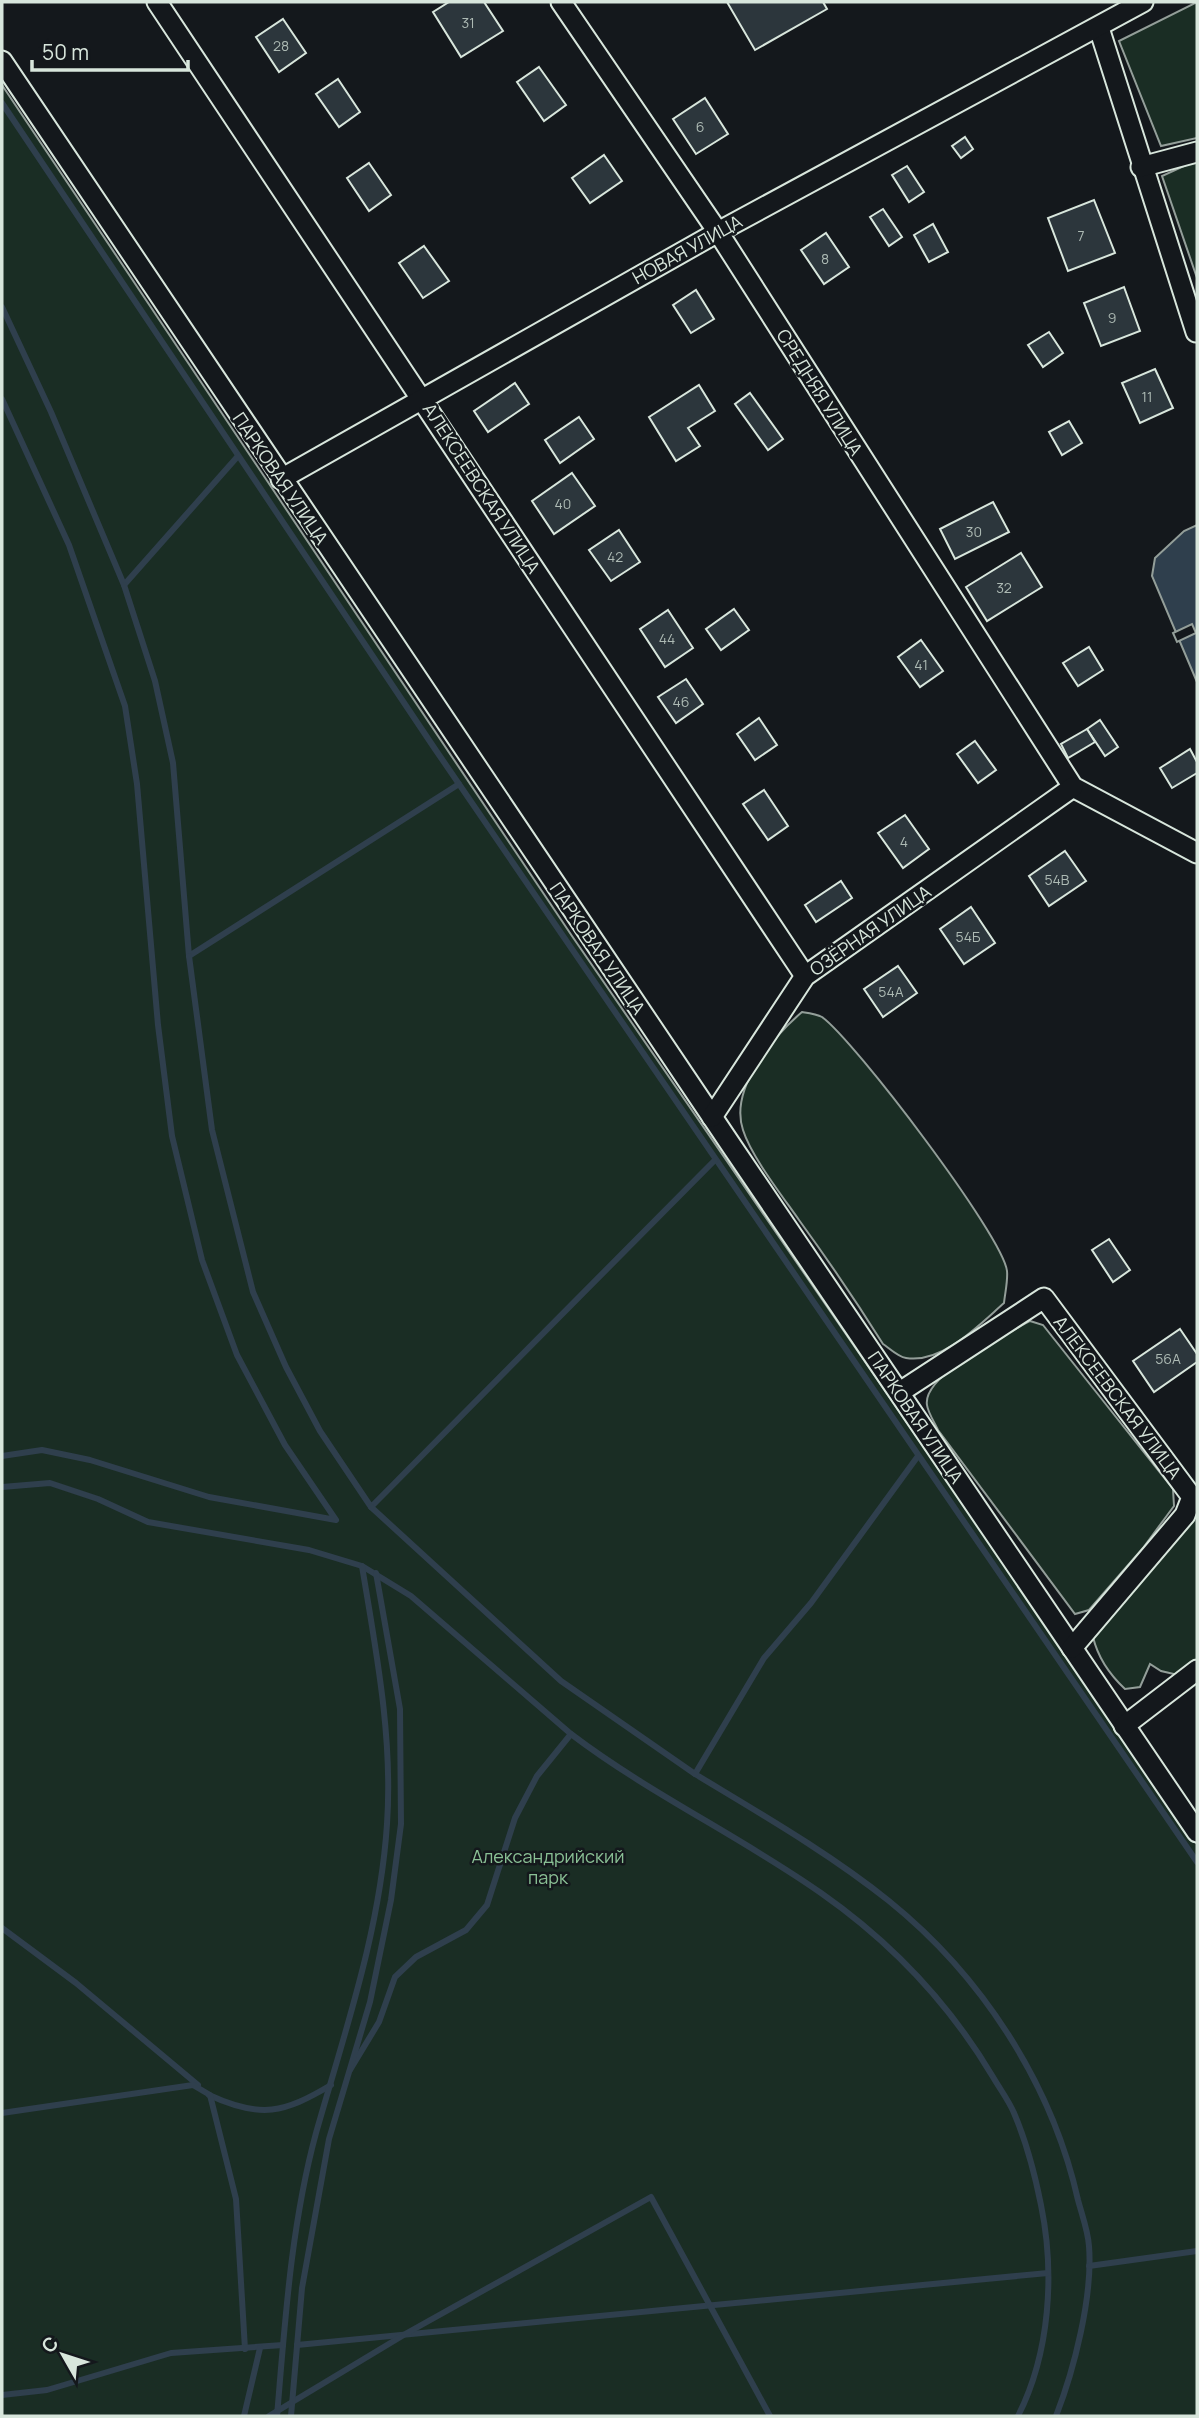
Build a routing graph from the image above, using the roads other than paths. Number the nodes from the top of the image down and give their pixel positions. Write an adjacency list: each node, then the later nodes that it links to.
1 (157, 2): 10 (street, АЛЕКСЕЕВСКАЯ УЛИЦА)
2 (561, 2): 8 (street, СРЕДНЯЯ УЛИЦА)
3 (1143, 2): 4 (street, НОВАЯ УЛИЦА)
4 (1099, 28): 7 (street); 8 (street, НОВАЯ УЛИЦА)
5 (2, 61): 11 (street, ПАРКОВАЯ УЛИЦА)
6 (1197, 152): 7 (street)
7 (1141, 167): 9 (street)
8 (718, 232): 10 (street, НОВАЯ УЛИЦА); 12 (street, СРЕДНЯЯ УЛИЦА)
9 (1196, 332)
10 (422, 397): 11 (street, НОВАЯ УЛИЦА); 14 (street, АЛЕКСЕЕВСКАЯ УЛИЦА)
11 (281, 479): 15 (street, ПАРКОВАЯ УЛИЦА)
12 (1073, 787): 13 (street); 14 (street, ОЗЁРНАЯ УЛИЦА)
13 (1197, 853)
14 (805, 976): 15 (street, ОЗЁРНАЯ УЛИЦА)
15 (712, 1117): 16 (street, ПАРКОВАЯ УЛИЦА)
16 (900, 1392): 17 (street, ПАРКОВАЯ УЛИЦА); 17 (street, АЛЕКСЕЕВСКАЯ УЛИЦА)
17 (1072, 1648): 19 (street, ПАРКОВАЯ УЛИЦА)
18 (1197, 1670): 19 (street)
19 (1124, 1726): 20 (street, ПАРКОВАЯ УЛИЦА)
20 (1197, 1832)

